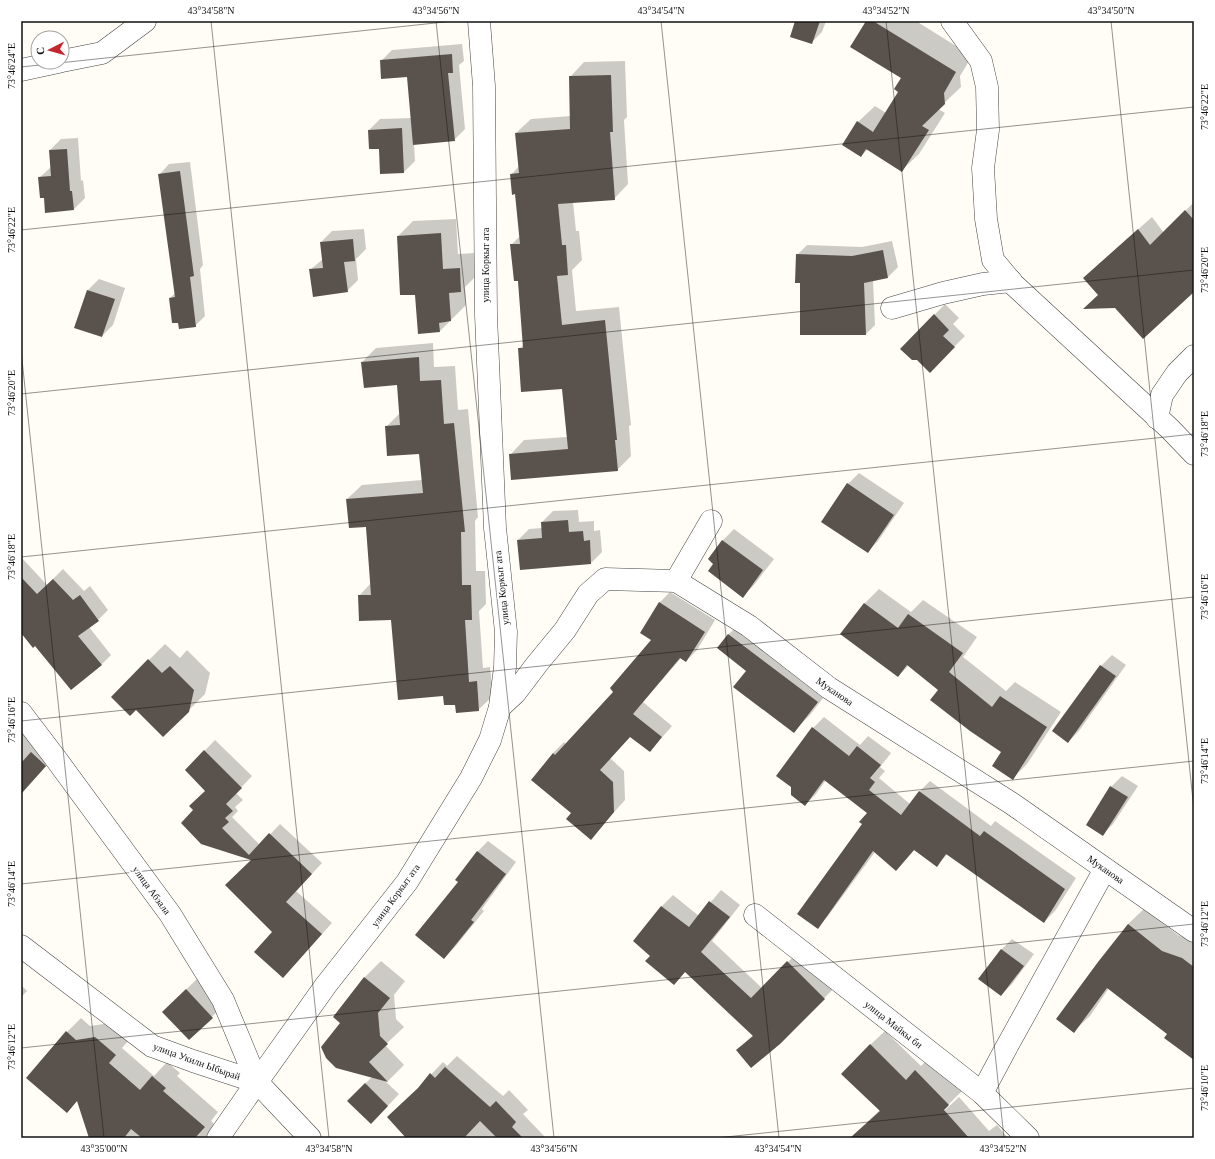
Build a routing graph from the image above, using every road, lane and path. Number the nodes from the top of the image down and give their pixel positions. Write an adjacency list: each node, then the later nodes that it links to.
1 (145, 21): 4 (street)
2 (952, 21): 5 (street)
3 (481, 23): 12 (street, улица Коркыт ата)
4 (70, 59)
5 (1011, 281): 6 (street); 8 (street)
6 (892, 308)
7 (1194, 356): 8 (street)
8 (1158, 418): 9 (street)
9 (1194, 454)
10 (711, 521): 11 (street)
11 (676, 581): 12 (street); 14 (street, Муканова)
12 (500, 707): 18 (street, улица Коркыт ата)
13 (21, 714): 18 (street, улица Абзала)
14 (1105, 869): 16 (street, Муканова); 19 (street)
15 (755, 915): 19 (street, улица Майкы би)
16 (1194, 931)
17 (21, 946): 18 (street, улица Укили Ыбырай)
18 (257, 1082): 20 (street, улица Коркыт ата); 21 (street, улица Укили Ыбырай)
19 (982, 1093): 22 (street, улица Майкы би)
20 (218, 1138)
21 (310, 1138)
22 (1028, 1138)

